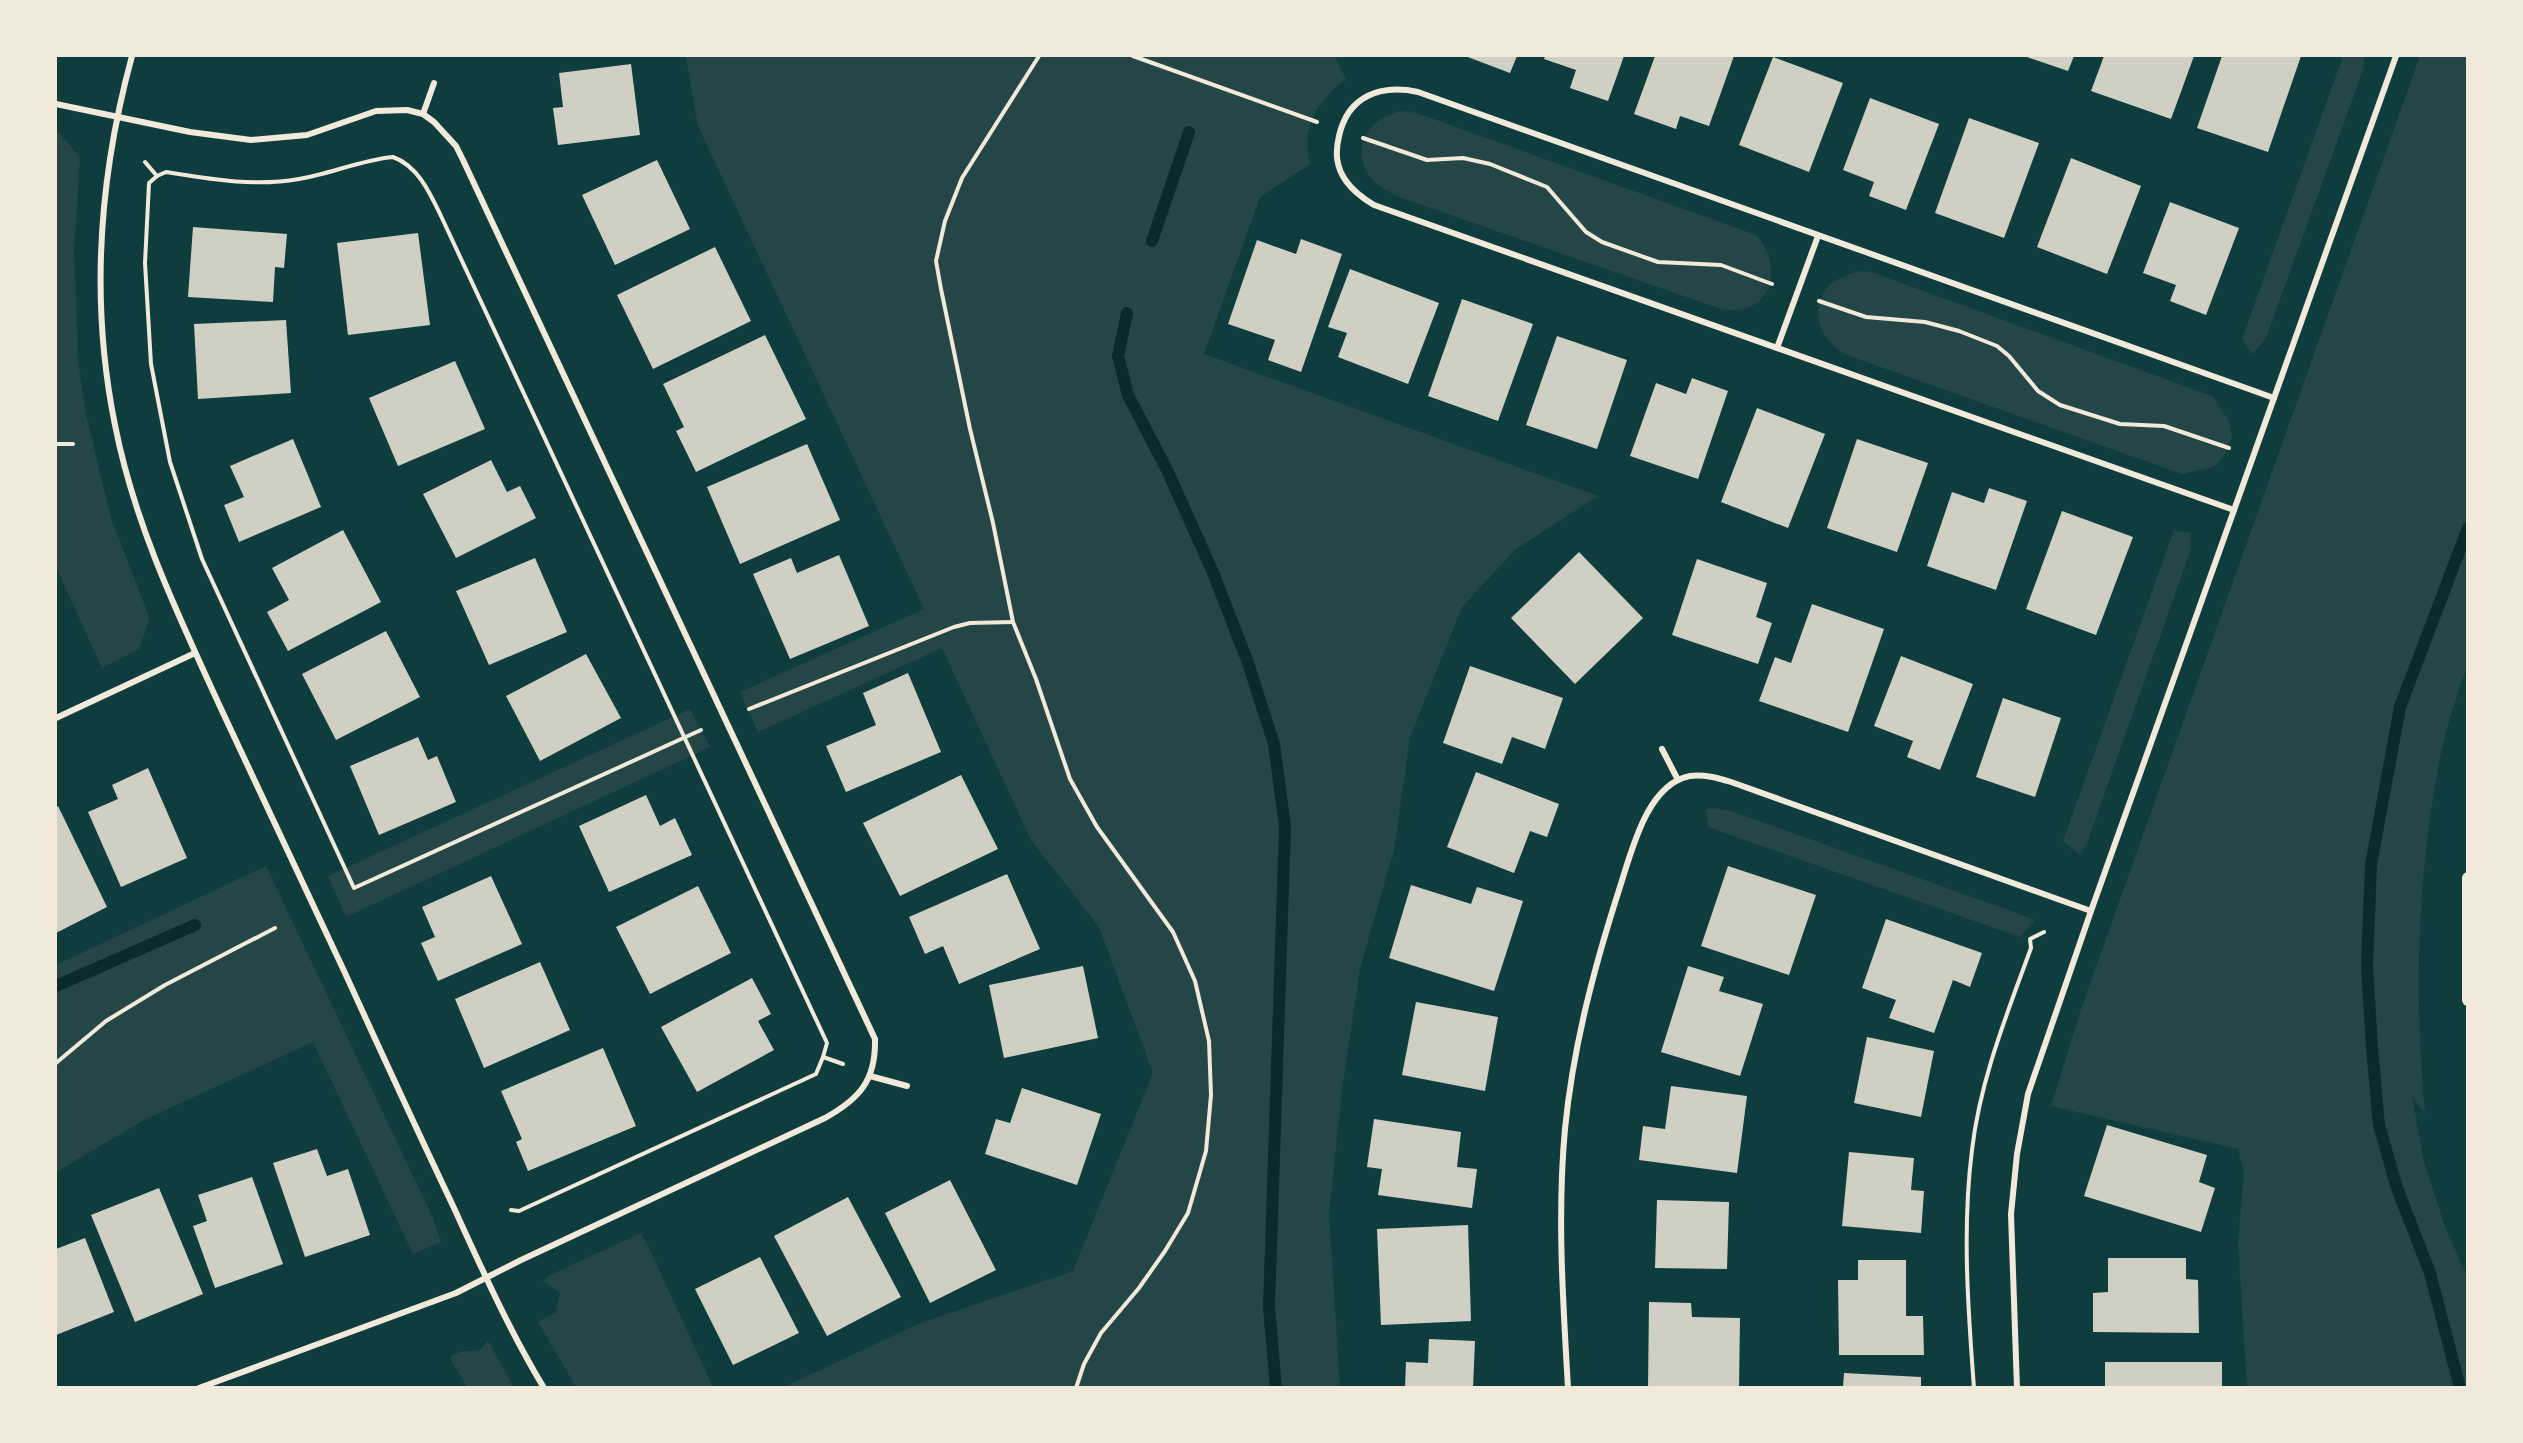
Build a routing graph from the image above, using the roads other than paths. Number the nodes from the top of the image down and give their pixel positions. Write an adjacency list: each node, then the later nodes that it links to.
1 (132, 56): 6 (street)
2 (2396, 56): 9 (street)
3 (434, 83): 5 (street)
4 (56, 104): 6 (street)
5 (423, 114): 6 (street); 18 (street)
6 (117, 116): 11 (street)
7 (1818, 236): 8 (street); 8 (street); 9 (street)
8 (1777, 348): 10 (street)
9 (2274, 398): 10 (street)
10 (2234, 510): 16 (street)
11 (195, 653): 12 (street); 20 (street)
12 (56, 718)
13 (1662, 748): 14 (street)
14 (1678, 780): 16 (street); 24 (street)
15 (2468, 878): 17 (main road)
16 (2091, 910): 25 (street)
17 (2468, 1000)
18 (870, 1076): 19 (street); 20 (street)
19 (907, 1086)
20 (486, 1279): 21 (street); 23 (street)
21 (211, 1385): 22 (street)
22 (199, 1388)
23 (544, 1388)
24 (1568, 1388)
25 (2017, 1388)

